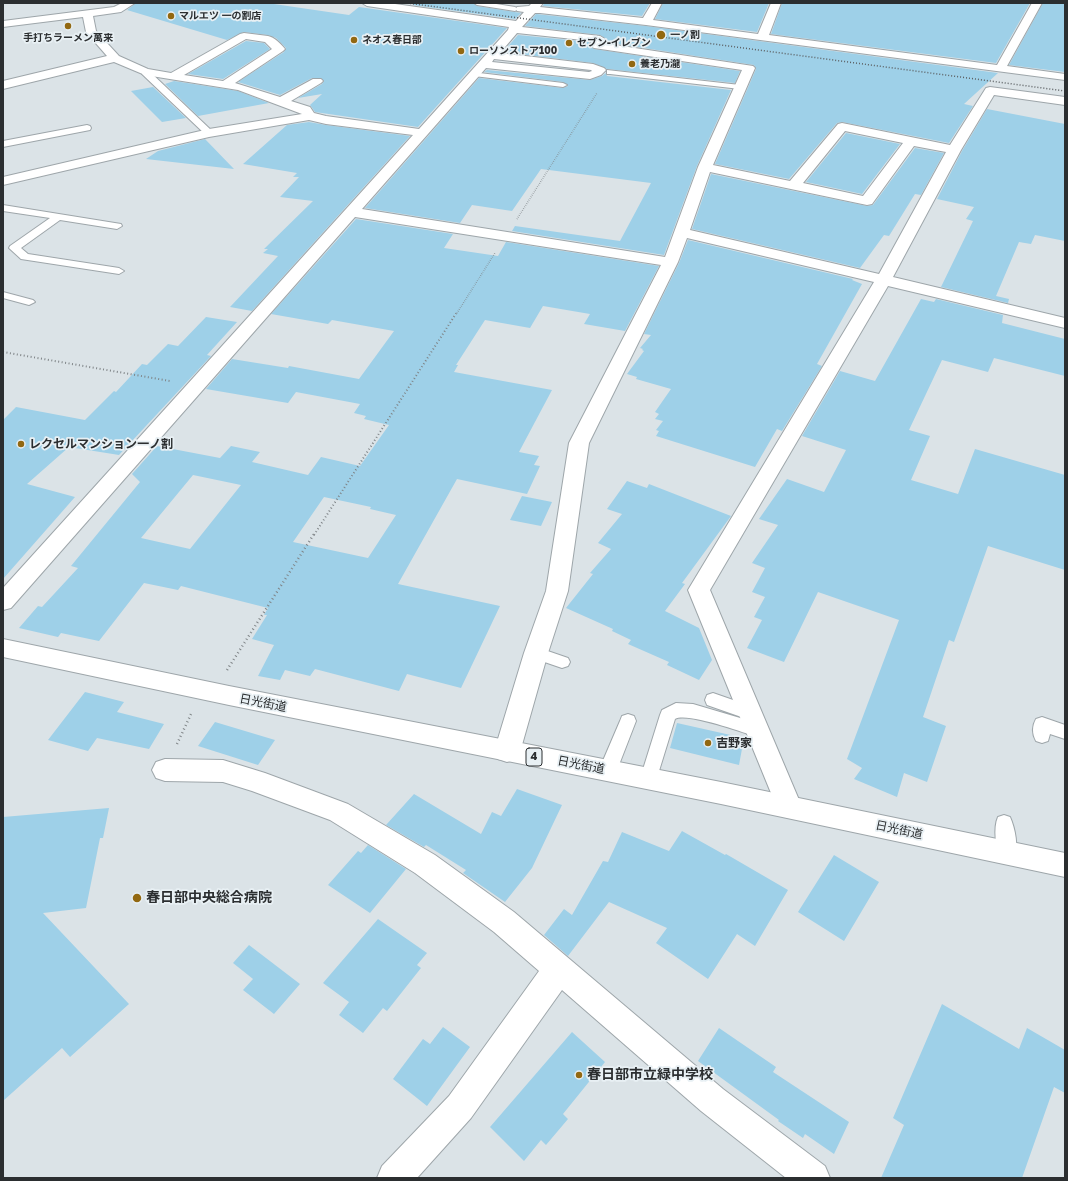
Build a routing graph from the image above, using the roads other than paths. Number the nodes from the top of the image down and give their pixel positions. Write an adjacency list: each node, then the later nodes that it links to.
1 (130, 3): 9 (main road)
2 (367, 3): 12 (main road)
3 (477, 3): 8 (lane)
4 (657, 3): 10 (main road)
5 (776, 3): 13 (main road)
6 (1037, 3): 17 (main road)
7 (535, 7): 8 (main road); 10 (main road); 12 (main road)
8 (514, 9)
9 (87, 14): 11 (main road); 15 (main road)
10 (646, 22): 13 (main road)
11 (3, 24)
12 (516, 27): 14 (main road); 27 (main road)
13 (762, 38): 17 (main road)
14 (491, 55): 16 (main road); 16 (main road)
15 (115, 58): 18 (main road); 24 (main road)
16 (483, 64): 20 (main road)
17 (1000, 68): 22 (main road)
18 (146, 72): 21 (main road); 32 (lane)
19 (610, 72): 27 (lane)
20 (474, 74): 26 (lane); 33 (main road)
21 (173, 76): 25 (main road); 25 (main road)
22 (1065, 77)
23 (317, 81): 28 (main road)
24 (3, 85)
25 (224, 85): 28 (main road)
26 (563, 85)
27 (740, 88): 37 (main road)
28 (281, 101): 30 (main road)
29 (1065, 101): 36 (main road)
30 (309, 116): 32 (main road); 33 (main road)
31 (87, 128): 35 (lane)
32 (210, 133): 38 (main road)
33 (422, 133): 41 (main road)
34 (911, 141): 36 (main road); 39 (main road); 39 (main road)
35 (3, 144)
36 (954, 150): 47 (main road)
37 (705, 167): 39 (main road); 44 (main road)
38 (3, 181)
39 (793, 186)
40 (3, 208): 42 (lane)
41 (351, 212): 45 (main road); 51 (main road)
42 (58, 217): 43 (lane); 46 (lane)
43 (117, 226)
44 (682, 232): 45 (main road); 47 (main road)
45 (670, 262): 53 (main road)
46 (119, 271)
47 (883, 280): 50 (main road); 57 (main road)
48 (3, 295): 49 (lane)
49 (29, 302)
50 (1065, 323)
51 (3, 602)
52 (3, 648): 60 (main road, 日光街道 / 4)
53 (536, 653): 54 (lane); 60 (main road)
54 (562, 662)
55 (713, 700): 57 (lane)
56 (628, 720): 62 (lane)
57 (754, 721): 63 (lane); 64 (main road)
58 (1065, 732): 59 (lane)
59 (1042, 736)
60 (507, 752): 62 (main road, 日光街道 / 4)
61 (165, 770): 68 (main road)
62 (608, 770): 63 (main road, 日光街道 / 4)
63 (649, 779): 64 (main road, 日光街道 / 4)
64 (789, 807): 66 (main road, 日光街道 / 4)
65 (1004, 823): 66 (lane)
66 (1007, 853): 67 (main road, 日光街道 / 4)
67 (1065, 865)
68 (559, 969): 69 (main road); 70 (main road)
69 (394, 1178)
70 (813, 1178)

